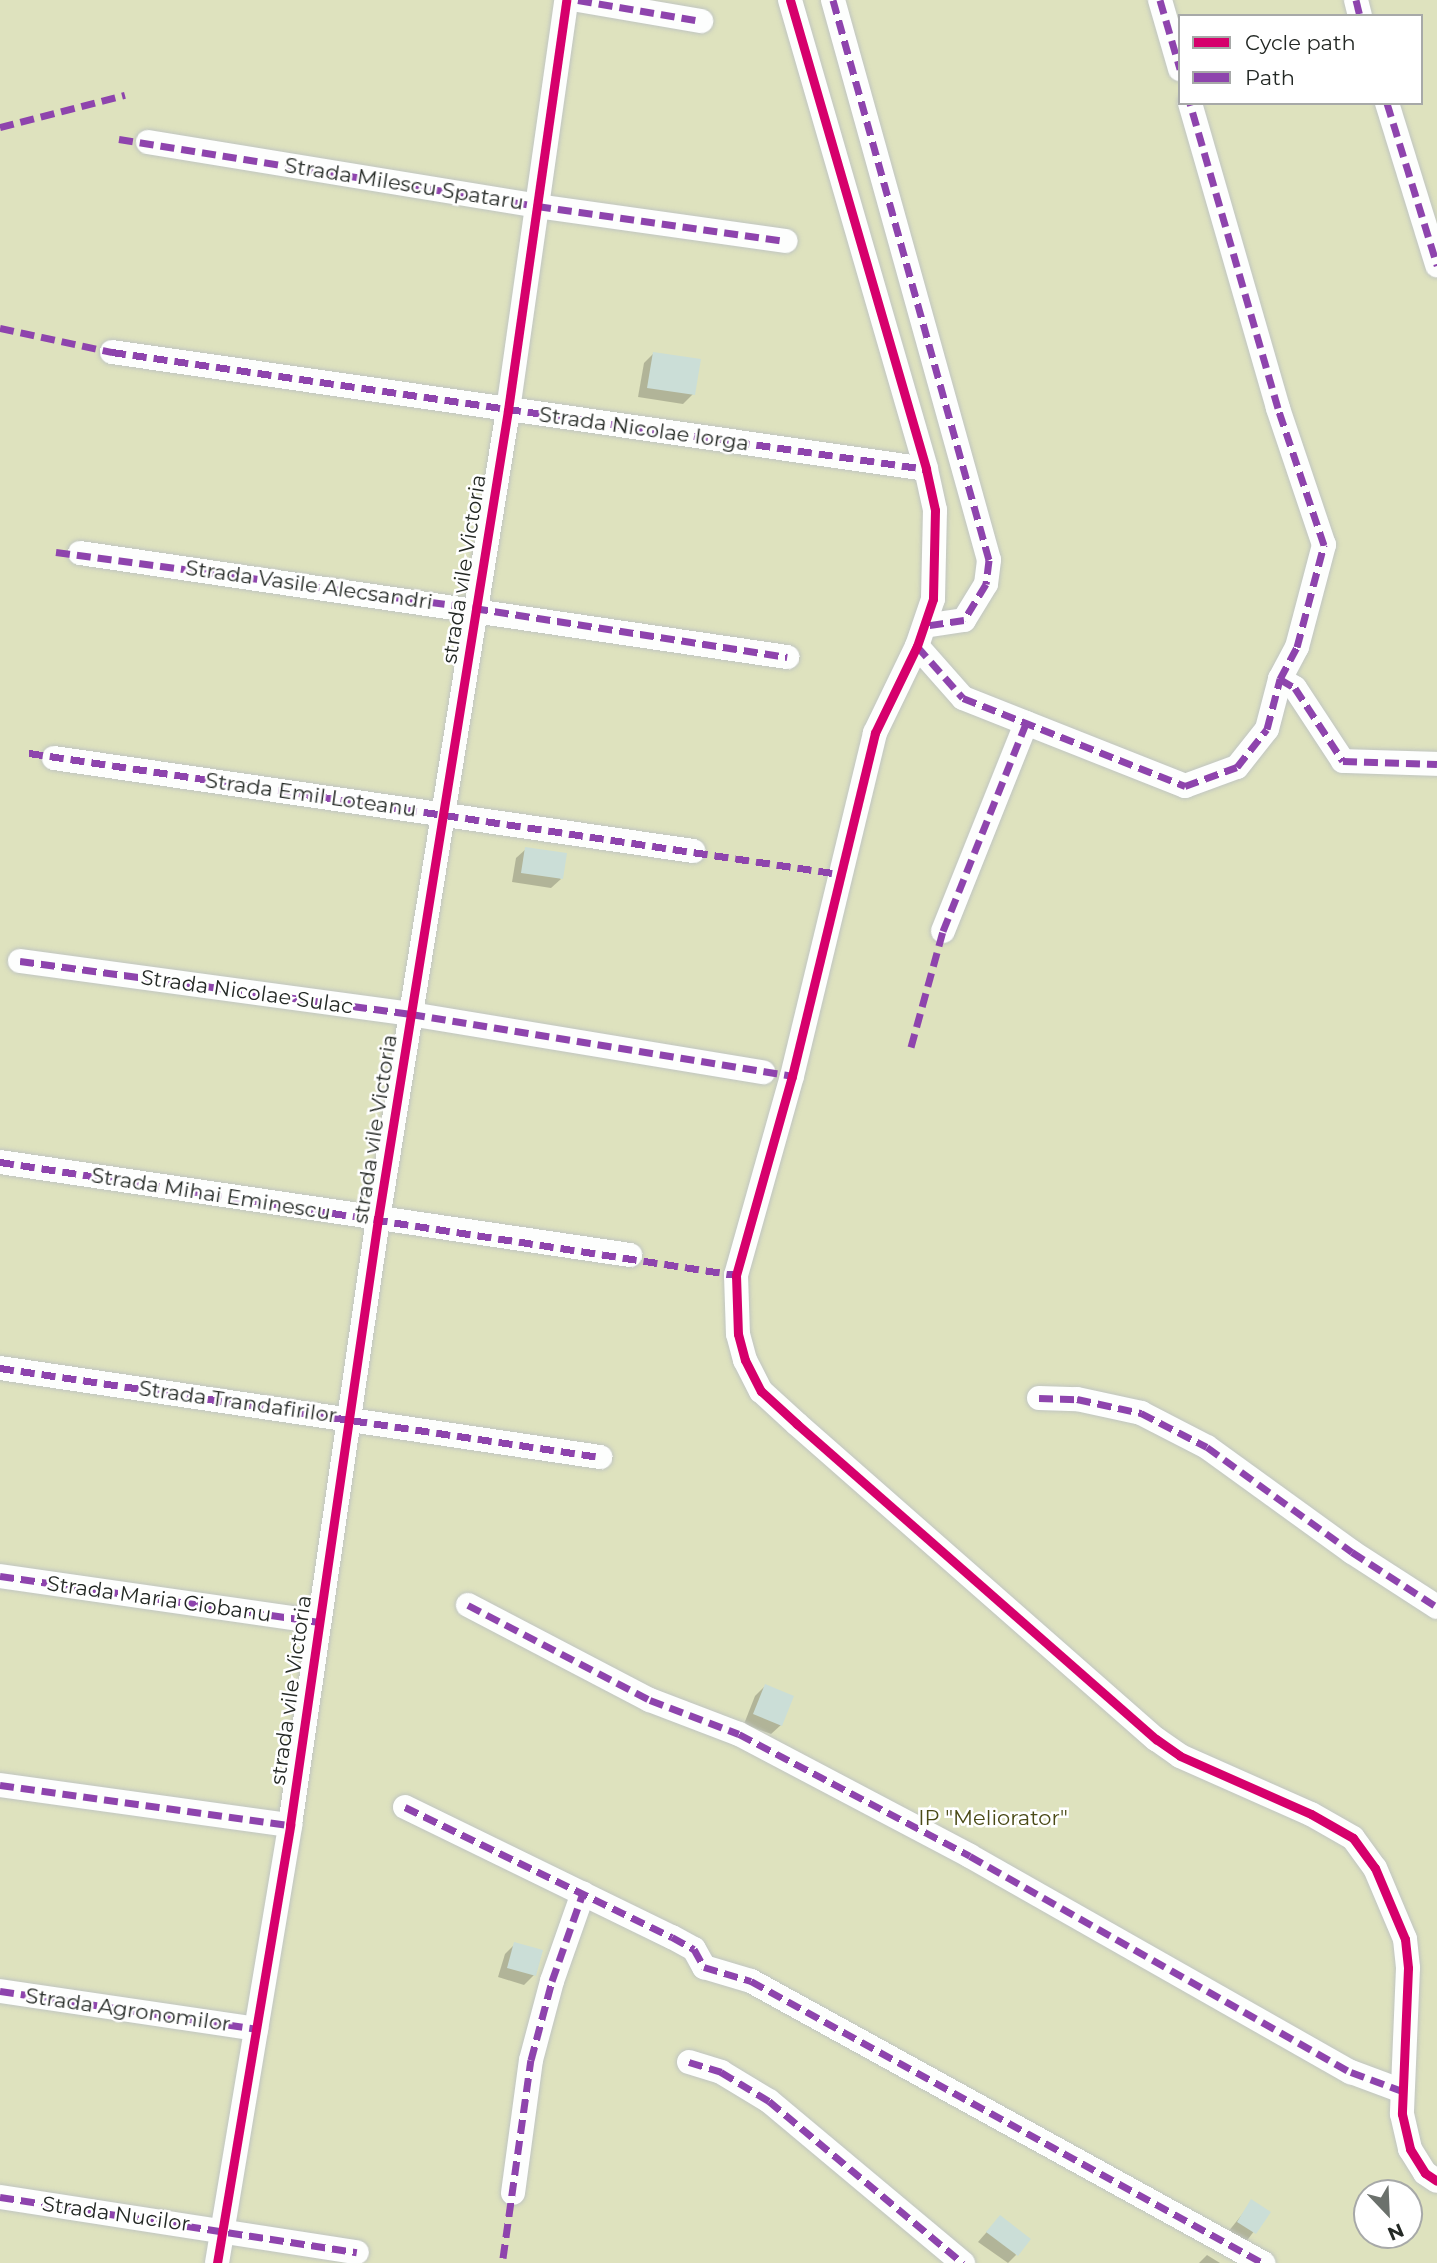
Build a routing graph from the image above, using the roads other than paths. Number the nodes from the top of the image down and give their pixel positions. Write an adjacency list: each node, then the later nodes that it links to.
1 (566, 0): 11 (street, strada vile Victoria)
2 (578, 0): 6 (street)
3 (790, 0): 16 (street)
4 (833, 0): 19 (street)
5 (1160, 0): 7 (street)
6 (701, 22)
7 (1178, 62)
8 (1191, 105): 21 (street)
9 (1388, 105): 13 (street)
10 (148, 142): 11 (street, Strada Milescu Spataru)
11 (537, 206): 12 (street, Strada Milescu Spataru); 15 (street, strada vile Victoria)
12 (786, 241)
13 (1437, 265)
14 (112, 352): 15 (street, Strada Nicolae Iorga)
15 (508, 410): 16 (street, Strada Nicolae Iorga); 18 (street, strada vile Victoria)
16 (926, 469): 19 (street)
17 (80, 553): 18 (street, Strada Vasile Alecsandri)
18 (474, 608): 20 (street, Strada Vasile Alecsandri); 25 (street, strada vile Victoria)
19 (920, 636): 22 (street); 49 (street)
20 (787, 657)
21 (1280, 679): 22 (street); 24 (street)
22 (1026, 723): 27 (street)
23 (54, 758): 25 (street, Strada Emil Loteanu)
24 (1437, 764)
25 (444, 814): 26 (street, Strada Emil Loteanu); 29 (street, strada vile Victoria)
26 (693, 851)
27 (943, 930)
28 (20, 961): 29 (street, Strada Nicolae Sulac)
29 (411, 1014): 30 (street, Strada Nicolae Sulac); 32 (street, strada vile Victoria)
30 (764, 1072)
31 (0, 1162): 32 (street, Strada Mihai Eminescu)
32 (379, 1219): 33 (street, Strada Mihai Eminescu); 36 (street, strada vile Victoria)
33 (630, 1255)
34 (0, 1368): 36 (street, Strada Trandafirilor)
35 (1039, 1398): 40 (street)
36 (351, 1418): 37 (street, Strada Trandafirilor); 41 (street, strada vile Victoria)
37 (600, 1457)
38 (0, 1576): 41 (street, Strada Maria Ciobanu)
39 (468, 1605): 49 (street)
40 (1437, 1606)
41 (318, 1622): 44 (street, strada vile Victoria)
42 (0, 1785): 44 (street)
43 (405, 1807): 45 (street)
44 (289, 1825): 47 (street, strada vile Victoria)
45 (583, 1893): 51 (street); 57 (street)
46 (0, 1991): 47 (street, Strada Agronomilor)
47 (256, 2029): 53 (street, strada vile Victoria)
48 (689, 2063): 56 (street)
49 (1402, 2091): 50 (street)
50 (1437, 2181)
51 (513, 2193)
52 (0, 2197): 53 (street, Strada Nucilor)
53 (222, 2230): 54 (street, Strada Nucilor); 55 (street, strada vile Victoria)
54 (356, 2252)
55 (217, 2263)
56 (962, 2263)
57 (1263, 2263)

